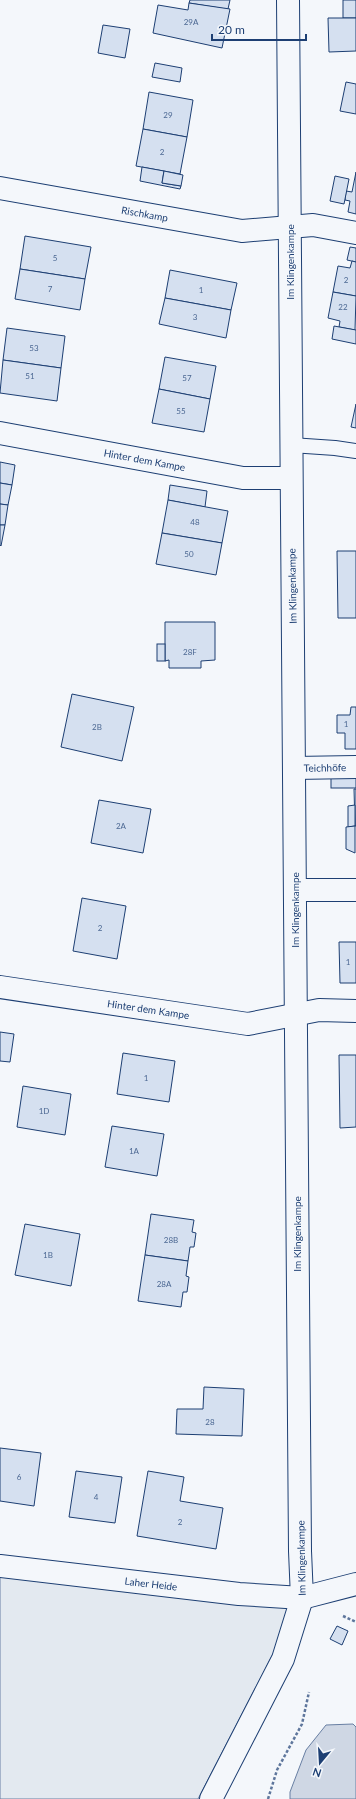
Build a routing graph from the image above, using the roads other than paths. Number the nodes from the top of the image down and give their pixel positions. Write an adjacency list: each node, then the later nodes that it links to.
1 (288, 0): 3 (street, Im Klingenkampe)
2 (0, 188): 3 (street, Rischkamp)
3 (290, 228): 4 (street, Rischkamp); 6 (street, Im Klingenkampe)
4 (356, 234)
5 (0, 433): 8 (street, Hinter dem Kampe)
6 (291, 445): 7 (lane); 8 (street, Im Klingenkampe)
7 (356, 451)
8 (291, 478): 10 (street, Im Klingenkampe)
9 (356, 767): 10 (street, Teichhöfe)
10 (294, 768): 11 (street, Im Klingenkampe)
11 (296, 890): 12 (street); 15 (street, Im Klingenkampe)
12 (356, 890)
13 (0, 987): 15 (street, Hinter dem Kampe)
14 (356, 1011): 15 (street, Hinter dem Kampe)
15 (296, 1015): 18 (street, Im Klingenkampe)
16 (0, 1566): 18 (street, Laher Heide)
17 (356, 1584): 18 (street, Laher Heide)
18 (302, 1598): 19 (street, Im Klingenkampe)
19 (211, 1799)

